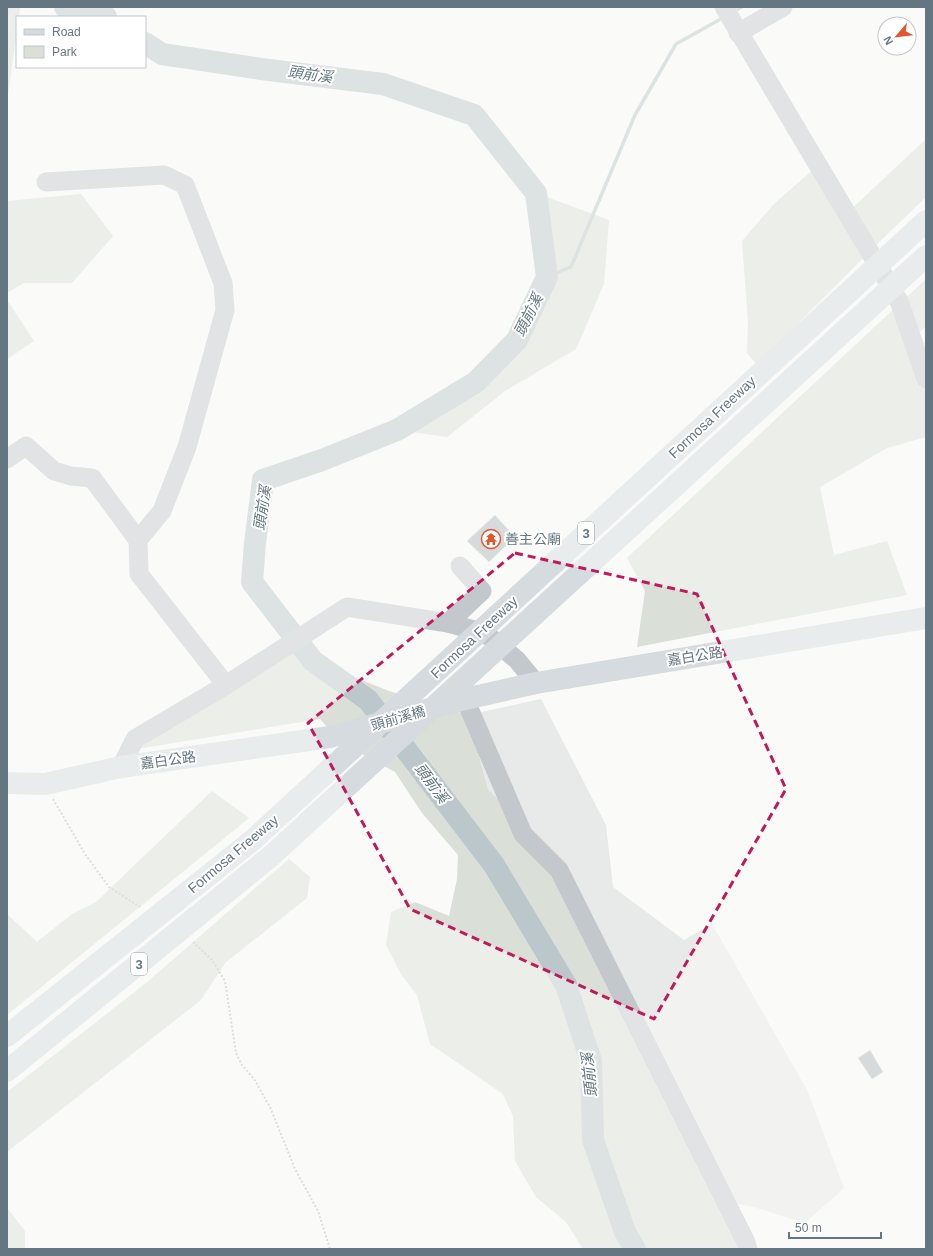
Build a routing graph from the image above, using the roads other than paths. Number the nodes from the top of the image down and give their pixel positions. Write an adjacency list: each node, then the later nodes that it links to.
1 (724, 7): 3 (street)
2 (783, 7): 3 (street)
3 (738, 33): 7 (street)
4 (46, 182): 9 (street)
5 (922, 224): 19 (main road, Formosa Freeway / 3)
6 (926, 256): 20 (main road, Formosa Freeway / 3)
7 (926, 379)
8 (7, 459): 9 (street)
9 (138, 540): 14 (street)
10 (460, 566): 12 (street)
11 (926, 618): 13 (main road, 嘉白公路)
12 (448, 623): 13 (street); 14 (street)
13 (536, 683): 15 (main road, 嘉白公路)
14 (226, 685): 17 (street)
15 (465, 699): 16 (main road, 頭前溪橋); 21 (street)
16 (330, 737): 17 (main road, 嘉白公路)
17 (121, 767): 18 (main road, 嘉白公路)
18 (7, 783)
19 (7, 1036)
20 (7, 1071)
21 (748, 1249)

